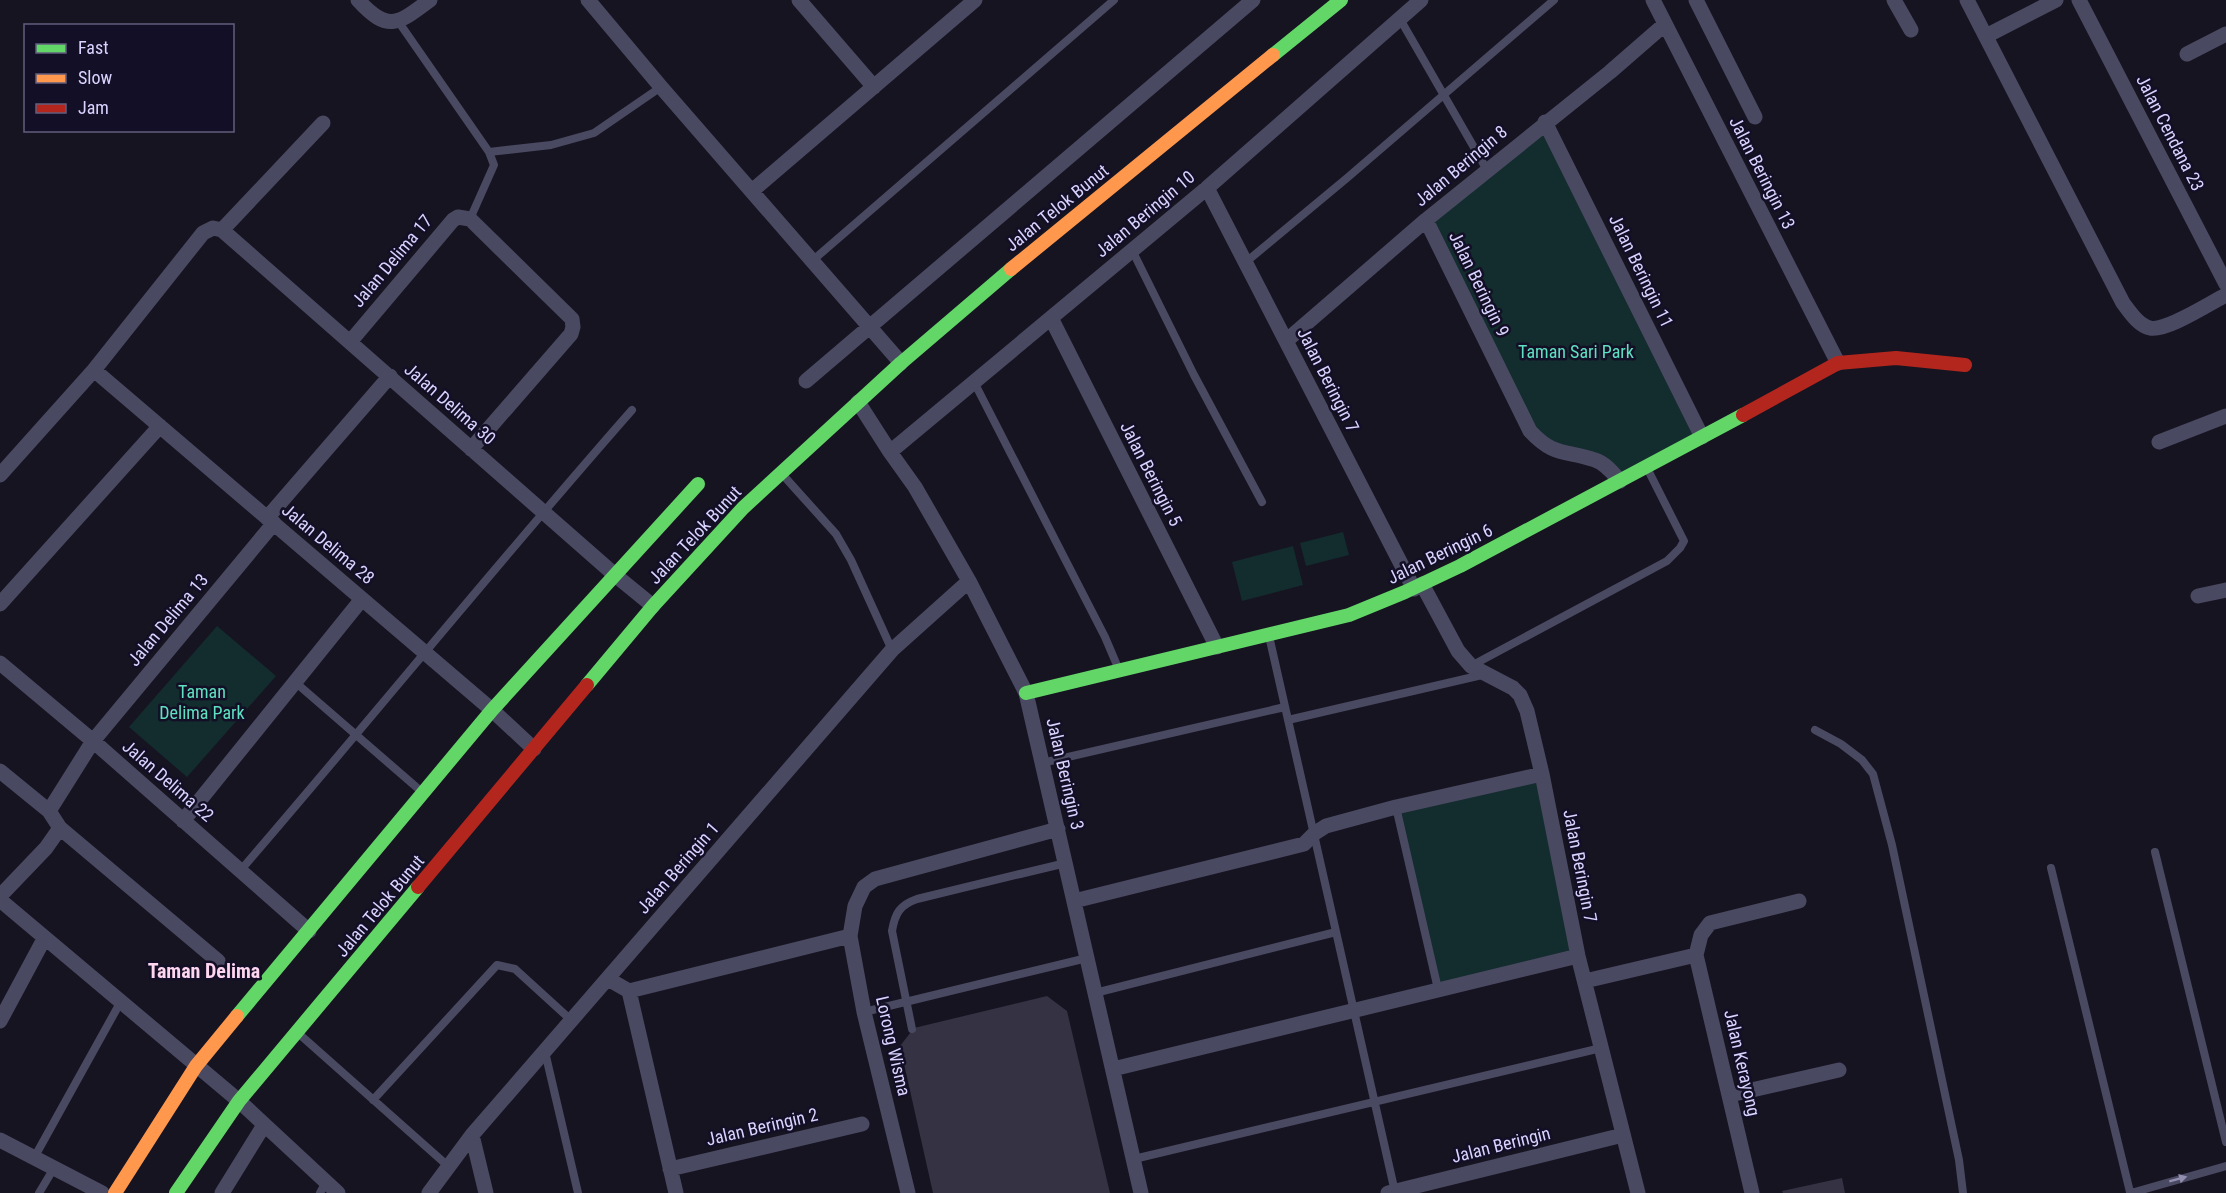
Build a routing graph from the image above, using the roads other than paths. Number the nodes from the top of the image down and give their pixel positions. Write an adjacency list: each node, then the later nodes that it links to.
1 (358, 0): 20 (street)
2 (430, 0): 20 (street)
3 (588, 0): 26 (street)
4 (799, 0): 27 (street)
5 (975, 0): 27 (street)
6 (1114, 0): 40 (lane)
7 (1253, 0): 45 (street)
8 (1317, 0): 18 (street)
9 (1341, 0): 18 (street, Jalan Telok Bunut)
10 (1421, 0): 19 (street, Jalan Beringin 10)
11 (1554, 0): 28 (lane)
12 (1653, 0): 21 (street, Jalan Beringin 13)
13 (1696, 0): 29 (street)
14 (1894, 0): 22 (street)
15 (1967, 0): 24 (street)
16 (2056, 0): 24 (street)
17 (2079, 0): 42 (street, Jalan Cendana 23)
18 (1328, 12): 48 (street, Jalan Telok Bunut)
19 (1400, 19): 28 (lane); 34 (street, Jalan Beringin 10)
20 (398, 21): 32 (lane)
21 (1664, 25): 30 (street, Jalan Beringin 8); 49 (street, Jalan Beringin 13)
22 (1911, 30)
23 (2226, 34): 25 (street)
24 (1986, 36): 43 (street)
25 (2187, 54)
26 (661, 87): 32 (lane); 35 (street)
27 (874, 87): 35 (street)
28 (1444, 95): 33 (lane); 41 (lane)
29 (1755, 117)
30 (1545, 122): 33 (street, Jalan Beringin 8); 59 (street, Jalan Beringin 11)
31 (323, 123): 38 (street)
32 (489, 152): 36 (lane)
33 (1487, 170): 37 (street, Jalan Beringin 8)
34 (1208, 188): 39 (street, Jalan Beringin 10); 41 (street, Jalan Beringin 7)
35 (752, 191): 40 (street)
36 (470, 219): 47 (street, Jalan Delima 17); 61 (street)
37 (1426, 220): 46 (street, Jalan Beringin 8); 66 (street, Jalan Beringin 9)
38 (222, 230): 47 (street, Jalan Delima 30); 51 (street)
39 (1132, 250): 44 (street, Jalan Beringin 10); 68 (lane)
40 (812, 261): 45 (street)
41 (1246, 262): 46 (street, Jalan Beringin 7)
42 (2226, 284)
43 (2226, 295)
44 (1051, 318): 54 (street, Jalan Beringin 10); 80 (street, Jalan Beringin 5)
45 (869, 327): 48 (street); 53 (street)
46 (1286, 341): 73 (street, Jalan Beringin 7)
47 (350, 342): 52 (street, Jalan Delima 30)
48 (901, 363): 55 (street, Jalan Telok Bunut)
49 (1838, 363): 50 (street); 59 (street, Jalan Beringin 6)
50 (1965, 365)
51 (94, 370): 58 (street, Jalan Delima 28); 65 (street)
52 (390, 376): 61 (street, Jalan Delima 30); 70 (street, Jalan Delima 13)
53 (806, 381)
54 (974, 382): 62 (street, Jalan Beringin 10); 85 (lane)
55 (858, 402): 62 (street, Jalan Beringin 3); 64 (street, Jalan Telok Bunut)
56 (632, 410): 69 (lane)
57 (2226, 417): 60 (street)
58 (160, 426): 70 (street, Jalan Delima 28); 77 (street)
59 (1702, 438): 63 (street, Jalan Beringin 6)
60 (2159, 442)
61 (471, 448): 69 (street, Jalan Delima 30)
62 (890, 452): 72 (street, Jalan Beringin 3)
63 (1647, 467): 66 (street, Jalan Beringin 6); 84 (lane)
64 (781, 473): 78 (street, Jalan Telok Bunut); 81 (lane)
65 (0, 475)
66 (1620, 481): 73 (street, Jalan Beringin 6)
67 (698, 484): 71 (street)
68 (1262, 502)
69 (543, 511): 71 (street, Jalan Delima 30); 82 (lane)
70 (271, 521): 76 (street, Jalan Delima 28); 94 (street, Jalan Delima 13)
71 (615, 575): 78 (street, Jalan Delima 30); 90 (street)
72 (969, 581): 81 (street, Jalan Beringin 1); 88 (street, Jalan Beringin 3)
73 (1418, 586): 79 (street, Jalan Beringin 6); 84 (street, Jalan Beringin 7)
74 (2226, 590): 75 (street)
75 (2198, 596)
76 (362, 599): 82 (street, Jalan Delima 28); 87 (street)
77 (0, 604)
78 (653, 606): 95 (street, Jalan Telok Bunut)
79 (1269, 634): 80 (street, Jalan Beringin 6); 89 (lane)
80 (1217, 647): 85 (street, Jalan Beringin 6)
81 (892, 650): 121 (street, Jalan Beringin 1)
82 (425, 652): 90 (street, Jalan Delima 28); 93 (lane)
83 (0, 663): 94 (street, Jalan Delima 22)
84 (1471, 666): 86 (street, Jalan Beringin 7)
85 (1119, 670): 88 (street, Jalan Beringin 6)
86 (1485, 674): 91 (lane); 98 (street, Jalan Beringin 7)
87 (295, 682): 93 (lane); 102 (street)
88 (1026, 693): 96 (street, Jalan Beringin 3)
89 (1285, 707): 91 (lane); 96 (lane)
90 (492, 710): 95 (street, Jalan Delima 28); 99 (street)
91 (1288, 720): 105 (lane)
92 (1815, 730): 171 (lane)
93 (358, 734): 99 (lane); 109 (lane)
94 (93, 741): 101 (street, Jalan Delima 13); 102 (street, Jalan Delima 22)
95 (534, 749): 132 (street, Jalan Telok Bunut)
96 (1042, 763): 104 (street, Jalan Beringin 3)
97 (0, 771): 101 (street)
98 (1542, 774): 100 (street); 118 (street, Jalan Beringin 7)
99 (423, 794): 113 (street)
100 (1396, 807): 105 (street); 123 (lane)
101 (49, 811): 103 (street)
102 (183, 820): 109 (street, Jalan Delima 22)
103 (60, 828): 110 (street); 120 (street)
104 (1058, 830): 107 (street, Jalan Beringin 3); 115 (street, Lorong Wisma)
105 (1315, 833): 111 (street); 114 (lane)
106 (2155, 852): 147 (lane)
107 (1066, 863): 111 (street, Jalan Beringin 3); 131 (lane, bridge)
108 (2051, 868): 156 (lane)
109 (240, 871): 113 (street, Jalan Delima 22)
110 (0, 898): 116 (street)
111 (1074, 901): 119 (street, Jalan Beringin 3)
112 (1799, 901): 117 (street)
113 (309, 931): 135 (street)
114 (1336, 932): 125 (lane); 127 (lane)
115 (849, 936): 124 (street); 128 (street, Lorong Wisma)
116 (44, 939): 126 (street); 129 (street)
117 (1698, 948): 122 (street); 138 (street, Jalan Kerayong)
118 (1578, 956): 122 (street, Jalan Beringin 7); 123 (street)
119 (1087, 958): 125 (street, Jalan Beringin 3); 128 (lane)
120 (218, 961)
121 (608, 979): 124 (street); 130 (street, Jalan Beringin 1)
122 (1585, 981): 133 (street, Jalan Beringin 7)
123 (1438, 989): 127 (street)
124 (628, 992): 153 (street)
125 (1095, 993): 136 (street, Jalan Beringin 3)
126 (120, 1002): 135 (street); 148 (lane)
127 (1354, 1010): 136 (street); 141 (lane)
128 (864, 1012): 167 (street, Lorong Wisma)
129 (0, 1021)
130 (572, 1021): 134 (street, Jalan Beringin 1); 139 (lane)
131 (912, 1029)
132 (297, 1032): 139 (lane); 140 (street, Jalan Telok Bunut)
133 (1601, 1048): 141 (lane); 145 (street, Jalan Beringin 7)
134 (545, 1052): 144 (street, Jalan Beringin 1); 165 (lane)
135 (196, 1066): 140 (street); 159 (street)
136 (1113, 1069): 149 (street, Jalan Beringin 3)
137 (1839, 1070): 138 (street)
138 (1730, 1095): 170 (street, Jalan Kerayong)
139 (373, 1100): 150 (lane)
140 (239, 1101): 143 (street); 160 (street, Jalan Telok Bunut)
141 (1375, 1102): 149 (lane); 155 (lane)
142 (862, 1124): 153 (street, Jalan Beringin 2)
143 (264, 1125): 154 (street); 161 (street)
144 (472, 1135): 150 (street, Jalan Beringin 1); 164 (street)
145 (1623, 1135): 155 (street, Jalan Beringin); 169 (street, Jalan Beringin 7)
146 (0, 1140): 148 (street)
147 (2226, 1142)
148 (34, 1158): 152 (street)
149 (1134, 1159): 168 (street, Jalan Beringin 3)
150 (448, 1166): 163 (street, Jalan Beringin 1)
151 (2226, 1166): 156 (lane, one-way to 151)
152 (54, 1168): 157 (lane); 158 (street)
153 (670, 1168): 166 (street)
154 (323, 1187): 162 (street)
155 (1393, 1192)
156 (2131, 1192)
157 (39, 1193)
158 (102, 1193)
159 (115, 1193)
160 (176, 1193)
161 (222, 1193)
162 (338, 1193)
163 (429, 1193)
164 (486, 1193)
165 (578, 1193)
166 (676, 1193)
167 (908, 1193)
168 (1141, 1193)
169 (1638, 1193)
170 (1752, 1193)
171 (1963, 1193)

